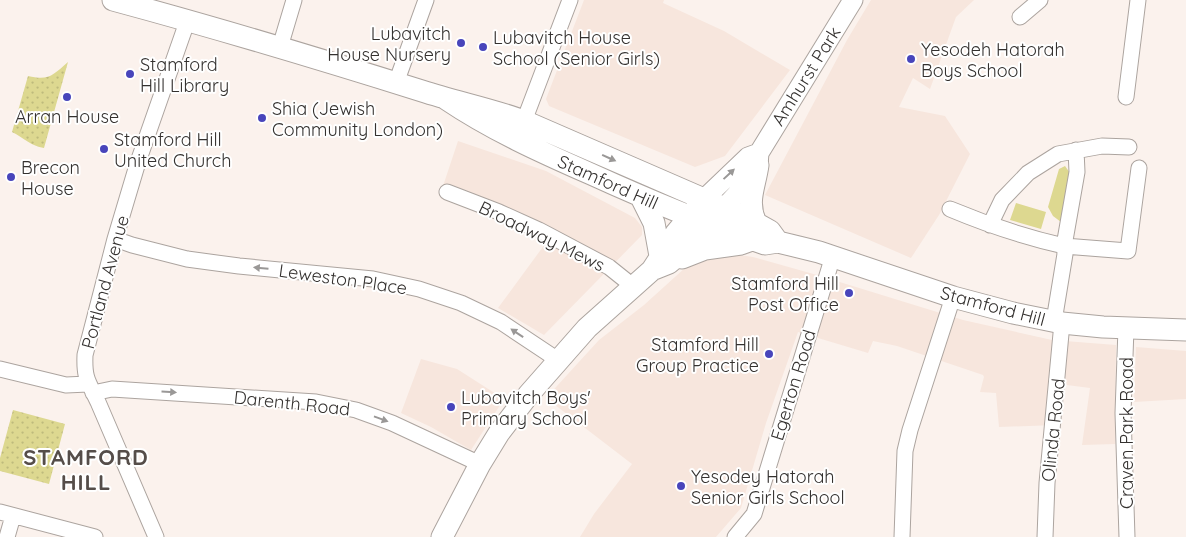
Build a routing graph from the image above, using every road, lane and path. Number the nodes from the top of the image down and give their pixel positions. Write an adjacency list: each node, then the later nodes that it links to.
1 (113, 0): 8 (highway, Stamford Hill)
2 (294, 0): 11 (street)
3 (426, 0): 12 (street)
4 (570, 0): 14 (street)
5 (853, 0): 18 (main road, Amhurst Park)
6 (1040, 0): 9 (street)
7 (1138, 0): 13 (street)
8 (153, 6): 10 (highway, Stamford Hill)
9 (1020, 17)
10 (187, 22): 11 (highway, Stamford Hill); 29 (street, Portland Avenue)
11 (280, 47): 12 (highway, Stamford Hill)
12 (396, 83): 14 (highway, Stamford Hill)
13 (1126, 97)
14 (520, 130): 15 (highway, Stamford Hill); 19 (highway, Stamford Hill)
15 (584, 147): 19 (highway); 23 (highway, Stamford Hill, one-way to 23)
16 (1129, 147): 17 (street)
17 (1076, 150): 27 (street); 30 (street, Olinda Road)
18 (758, 159): 23 (main road, Amhurst Park, one-way to 18); 25 (main road, Amhurst Park); 28 (highway)
19 (575, 167): 22 (highway, Stamford Hill)
20 (1139, 168): 30 (street)
21 (447, 192): 33 (street, Broadway Mews)
22 (641, 196): 26 (highway, Stamford Hill); 32 (highway)
23 (703, 200): 25 (highway, Stamford Hill); 26 (highway)
24 (950, 209): 27 (street)
25 (717, 216): 26 (highway, Stamford Hill); 28 (highway, Stamford Hill); 32 (highway)
26 (689, 217): 32 (highway)
27 (990, 225): 30 (street)
28 (754, 232): 31 (highway, Stamford Hill); 32 (highway)
29 (115, 239): 38 (street, Leweston Place, one-way to 29); 40 (street, Portland Avenue)
30 (1064, 246): 35 (street, Olinda Road)
31 (833, 256): 34 (highway, Stamford Hill); 47 (street, Egerton Road)
32 (660, 263): 33 (highway)
33 (634, 287): 38 (highway)
34 (953, 297): 35 (highway, Stamford Hill); 48 (street)
35 (1058, 322): 36 (highway, Stamford Hill); 49 (street, Olinda Road)
36 (1126, 328): 37 (highway, Stamford Hill); 50 (street, Craven Park Road)
37 (1186, 330)
38 (558, 360): 41 (highway)
39 (0, 369): 40 (street, Darenth Road)
40 (90, 388): 41 (street, Darenth Road, one-way to 41); 45 (street, Portland Avenue)
41 (480, 464): 46 (highway)
42 (6, 514): 43 (street); 44 (street)
43 (7, 537)
44 (96, 537)
45 (156, 537)
46 (442, 537)
47 (735, 537)
48 (902, 537)
49 (1045, 537)
50 (1127, 537)

